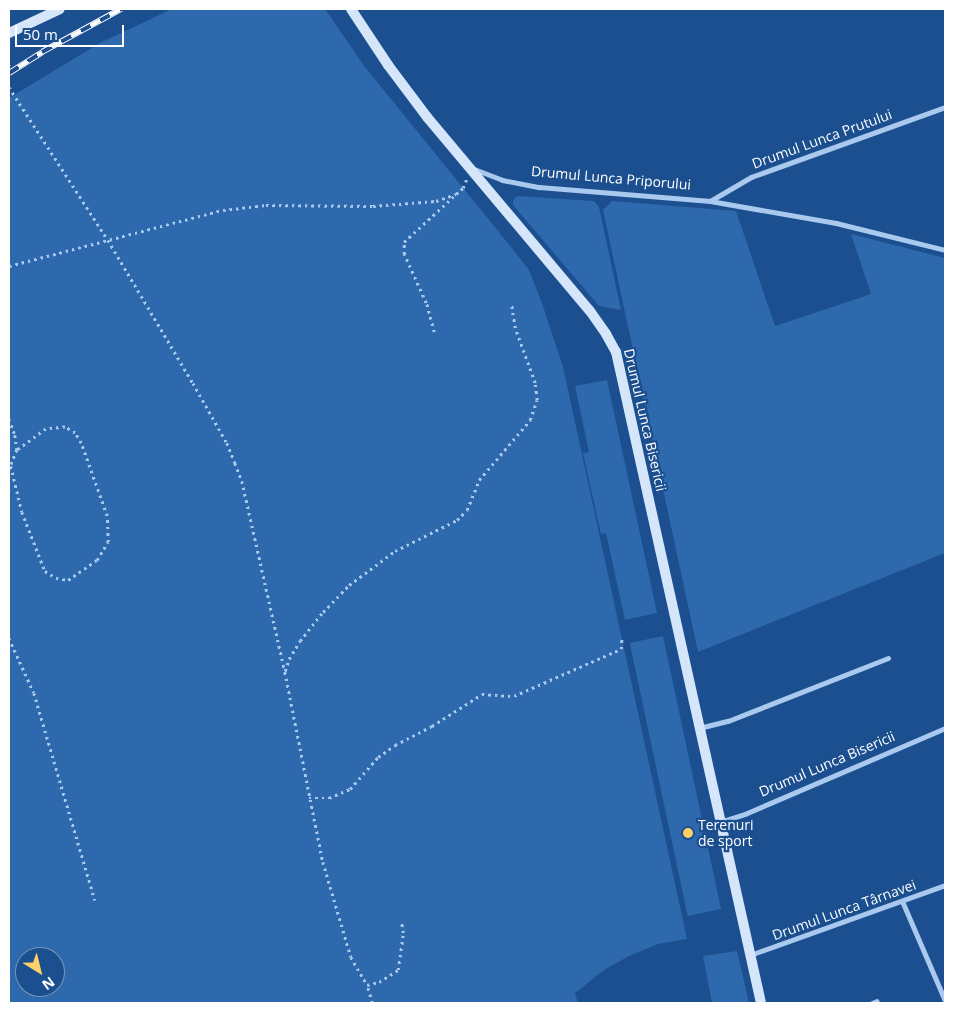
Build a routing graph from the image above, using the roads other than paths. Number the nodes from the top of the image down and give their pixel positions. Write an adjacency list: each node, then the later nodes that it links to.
1 (60, 9): 3 (street)
2 (351, 9): 5 (street, Drumul Lunca Priporului)
3 (9, 33)
4 (945, 107): 6 (street, Drumul Lunca Prutului)
5 (466, 165): 6 (street, Drumul Lunca Priporului); 9 (street, Drumul Lunca Bisericii)
6 (710, 201): 7 (street, Drumul Lunca Priporului)
7 (945, 250)
8 (888, 658): 9 (street)
9 (698, 728): 11 (street, Drumul Lunca Bisericii)
10 (945, 728): 11 (street, Drumul Lunca Bisericii)
11 (720, 822): 14 (street, Drumul Lunca Bisericii)
12 (945, 885): 13 (street, Drumul Lunca Târnavei)
13 (902, 901): 14 (street, Drumul Lunca Târnavei); 15 (street)
14 (750, 955): 16 (street, Drumul Lunca Bisericii)
15 (945, 1001)
16 (761, 1003)

